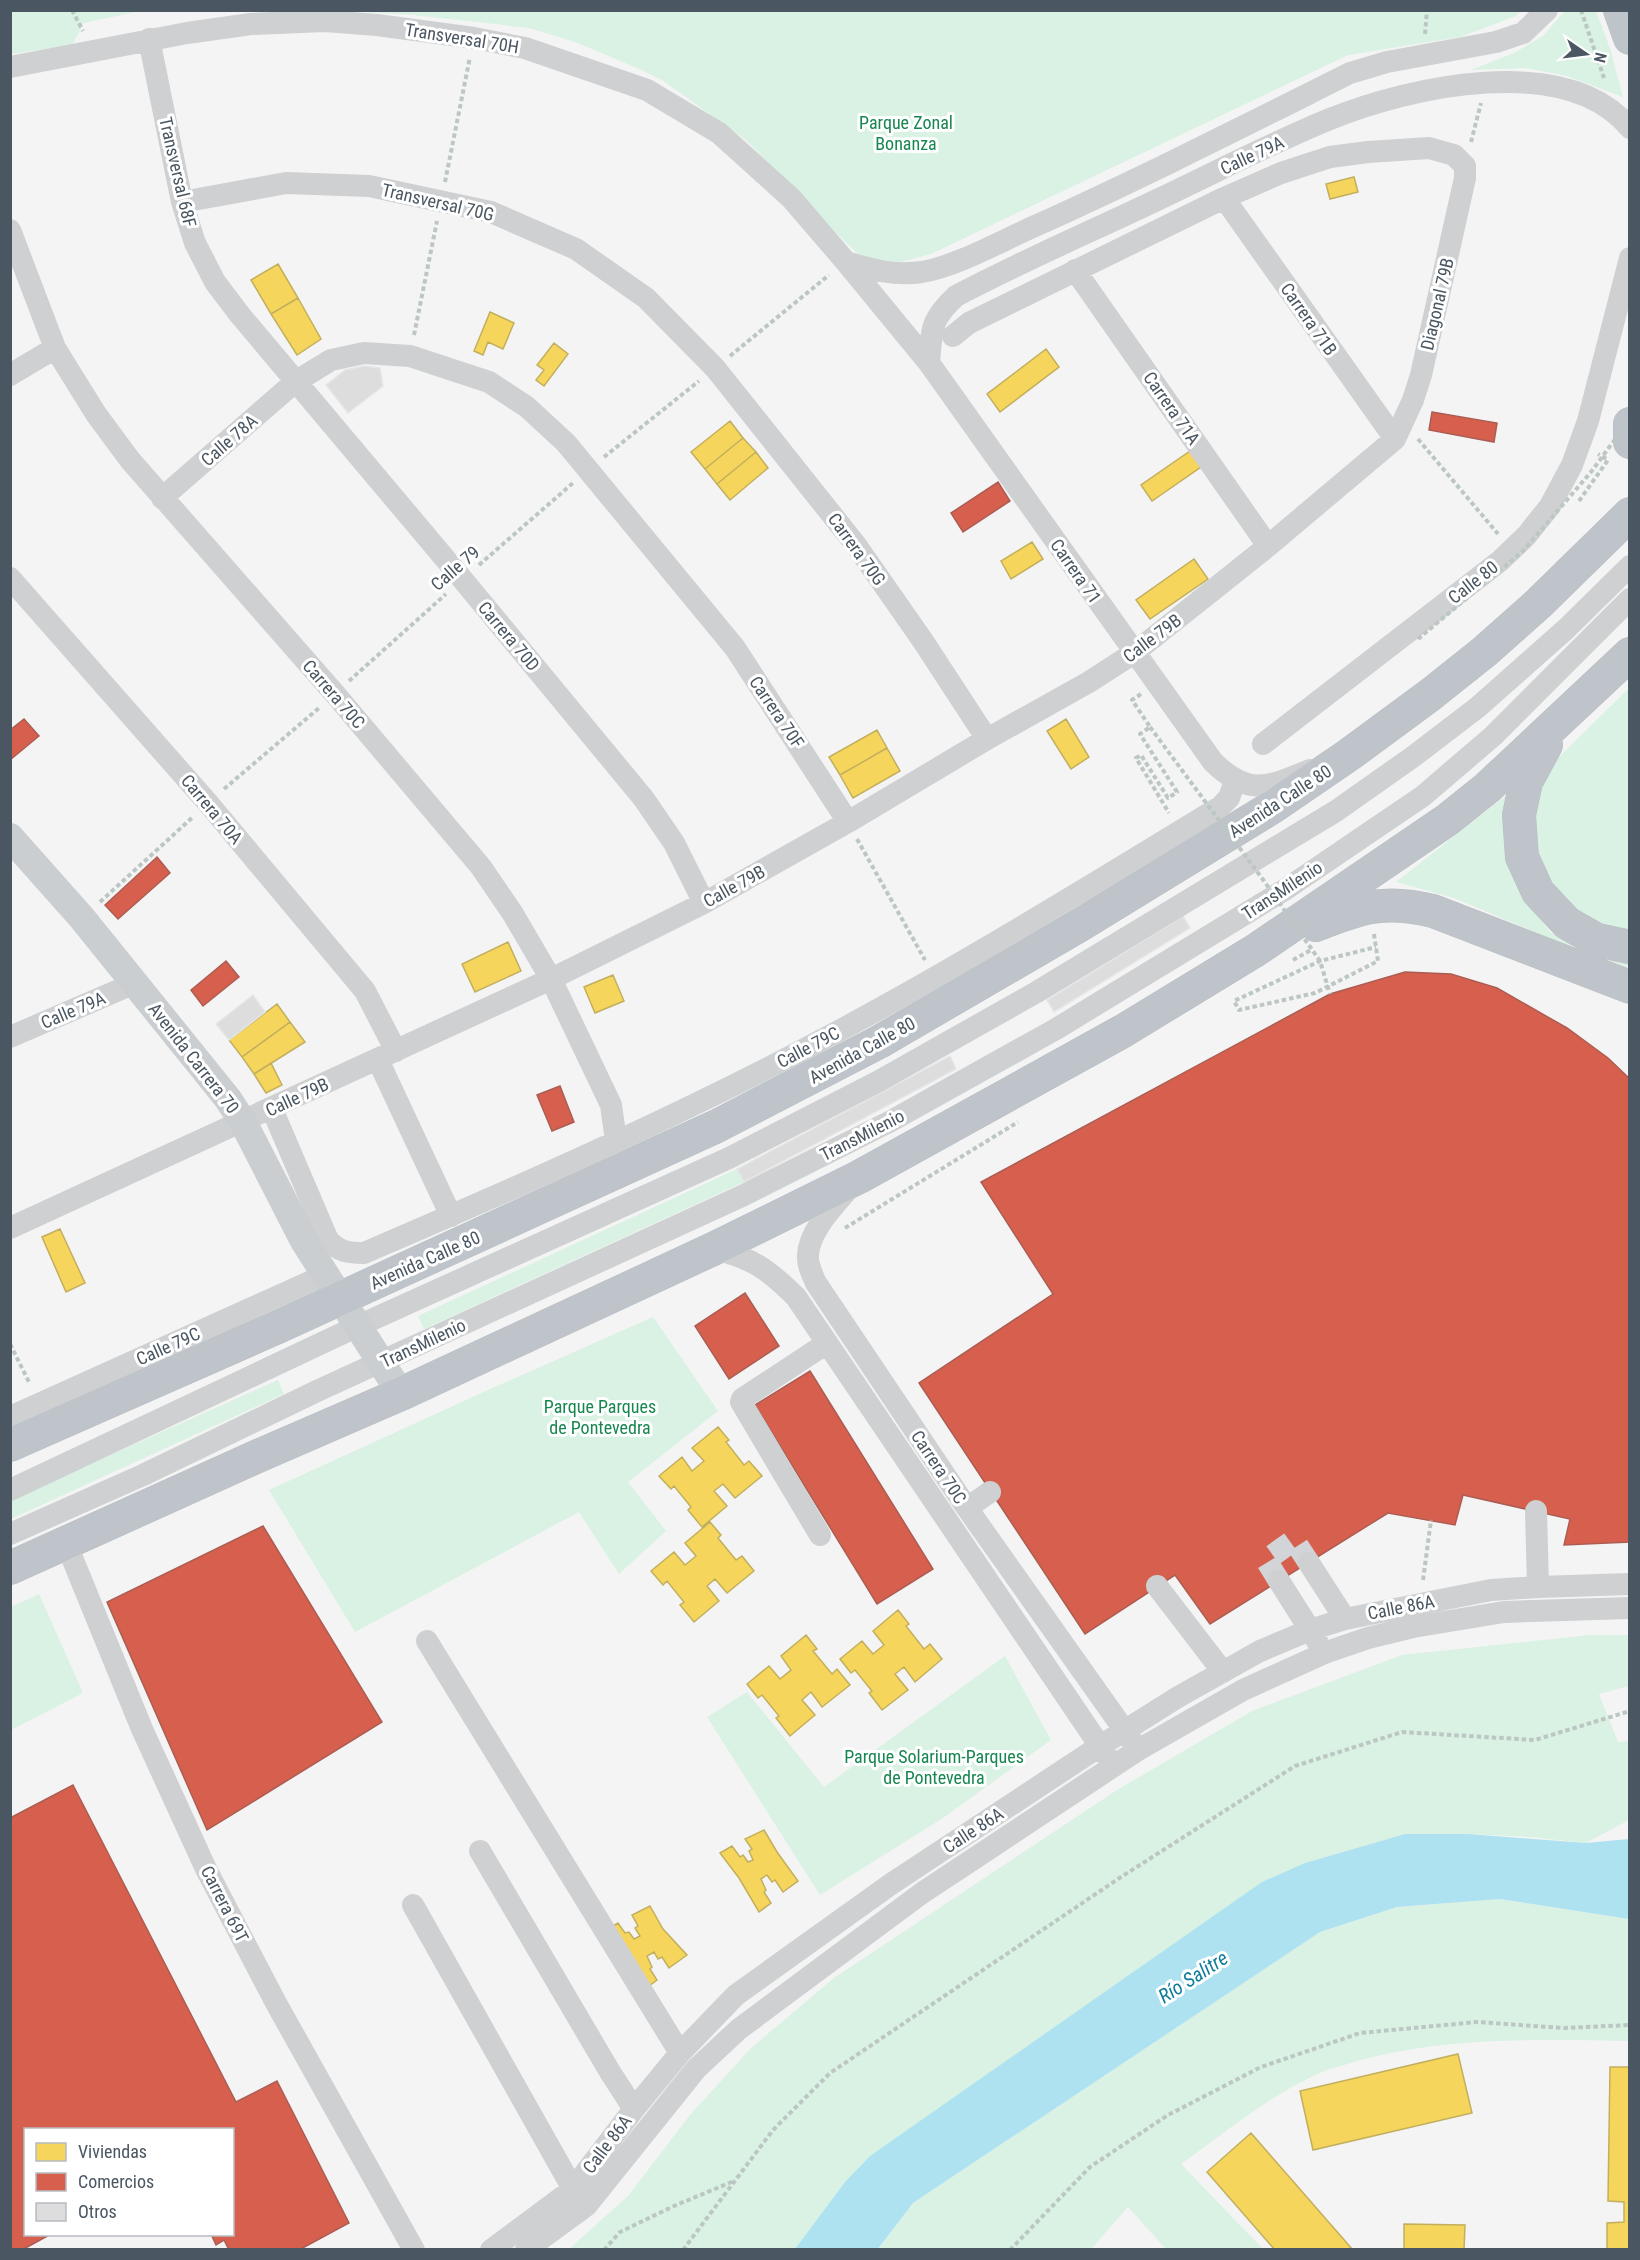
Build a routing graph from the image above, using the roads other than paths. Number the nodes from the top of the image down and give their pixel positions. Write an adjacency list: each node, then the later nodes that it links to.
1 (1546, 10): 12 (street, Calle 79A)
2 (1620, 10): 3 (highway)
3 (1629, 38)
4 (149, 39): 5 (street, Transversal 70H); 9 (street, Transversal 68F); 12 (street, Transversal 70H)
5 (10, 67)
6 (1629, 128): 18 (street, Calle 79A)
7 (1465, 166): 8 (street, Calle 79A); 23 (street, Diagonal 79B)
8 (1224, 198): 13 (street, Calle 79A); 23 (street, Carrera 71B)
9 (182, 202): 19 (street, Transversal 70G); 21 (street, Transversal 68F)
10 (10, 230): 16 (street, Carrera 70C)
11 (1629, 258): 17 (street, Calle 80)
12 (846, 262): 18 (street, Carrera 71)
13 (1075, 270): 15 (street, Calle 79A); 28 (street, Carrera 71A)
14 (1629, 318): 17 (street)
15 (952, 336)
16 (55, 348): 20 (street); 26 (street, Carrera 70C)
17 (1604, 360): 36 (street, Calle 80)
18 (929, 363): 32 (street, Carrera 71)
19 (715, 368): 35 (street, Carrera 70G)
20 (10, 375)
21 (296, 381): 25 (street, Calle 78A); 26 (street, Calle 78A); 41 (street, Carrera 70D)
22 (1629, 424): 24 (highway)
23 (1400, 430): 28 (street, Calle 79B)
24 (1629, 442)
25 (588, 470): 39 (street, Carrera 70F)
26 (162, 498): 44 (street, Carrera 70C)
27 (1629, 514): 37 (highway, Avenida Calle 80)
28 (1268, 546): 32 (street, Calle 79B)
29 (1629, 566): 58 (street, TransMilenio)
30 (10, 578): 48 (street, Carrera 70A)
31 (1629, 599): 60 (street, TransMilenio)
32 (1134, 653): 35 (street, Calle 79B); 38 (street, Carrera 71)
33 (1620, 663): 34 (highway)
34 (1570, 712): 42 (highway); 43 (highway)
35 (987, 739): 39 (street, Calle 79B)
36 (1263, 744)
37 (1350, 754): 38 (street); 52 (highway, Avenida Calle 80)
38 (1235, 781): 51 (street, Calle 79C)
39 (848, 822): 41 (street, Calle 79B)
40 (12, 841): 45 (main road, Avenida Carrera 70)
41 (704, 903): 44 (street, Calle 79B)
42 (1629, 947)
43 (1256, 950): 46 (highway); 53 (highway)
44 (551, 979): 48 (street, Calle 79B); 51 (street, Carrera 70C)
45 (135, 983): 47 (street, Calle 79A); 50 (main road, Avenida Carrera 70)
46 (1629, 987)
47 (10, 1037)
48 (387, 1056): 49 (street, Calle 79B); 54 (street, Carrera 70A)
49 (272, 1109): 50 (street, Calle 79B); 54 (street, Calle 79C)
50 (243, 1122): 55 (street, Calle 79B); 57 (main road, Avenida Carrera 70)
51 (616, 1142): 52 (street, Carrera 70C); 54 (street, Calle 79C)
52 (607, 1177): 57 (highway, Avenida Calle 80)
53 (859, 1177): 56 (highway); 66 (street, Carrera 70C)
54 (451, 1216)
55 (10, 1228)
56 (713, 1249): 59 (street, Carrera 70C); 61 (highway)
57 (333, 1286): 58 (main road, Avenida Carrera 70); 62 (street, Calle 79C); 63 (highway, Avenida Calle 80)
58 (358, 1326): 60 (main road, Avenida Carrera 70); 64 (street, TransMilenio)
59 (827, 1343): 69 (street); 84 (street, Carrera 70C)
60 (381, 1362): 61 (main road, Avenida Carrera 70); 68 (street, TransMilenio)
61 (401, 1394): 70 (highway)
62 (10, 1417)
63 (10, 1445)
64 (10, 1490)
65 (990, 1492): 66 (street)
66 (967, 1508): 83 (street, Carrera 70C)
67 (1536, 1511): 76 (street)
68 (10, 1534)
69 (820, 1535)
70 (66, 1543): 72 (highway); 92 (street, Carrera 69T)
71 (1309, 1563): 78 (street)
72 (10, 1568)
73 (1279, 1581): 79 (street)
74 (1629, 1584): 76 (street, Calle 86A)
75 (1157, 1586): 82 (street)
76 (1538, 1587): 78 (street, Calle 86A)
77 (1629, 1608): 80 (street, Calle 86A)
78 (1345, 1618): 79 (street, Calle 86A)
79 (1310, 1630): 80 (street); 82 (street, Calle 86A)
80 (1368, 1638): 85 (street, Calle 86A)
81 (427, 1641): 89 (street)
82 (1223, 1672): 83 (street, Calle 86A)
83 (1124, 1731): 84 (street, Calle 86A); 85 (street, Carrera 70C)
84 (1100, 1746): 86 (street, Carrera 70C); 89 (street, Calle 86A)
85 (1138, 1750): 86 (street, Calle 86A)
86 (1113, 1765): 94 (street, Calle 86A)
87 (480, 1851): 90 (street)
88 (413, 1905): 91 (street)
89 (680, 2053): 90 (street, Calle 86A)
90 (634, 2109): 91 (street, Calle 86A)
91 (573, 2188): 93 (street, Calle 86A)
92 (414, 2250)
93 (491, 2250)
94 (526, 2250)

